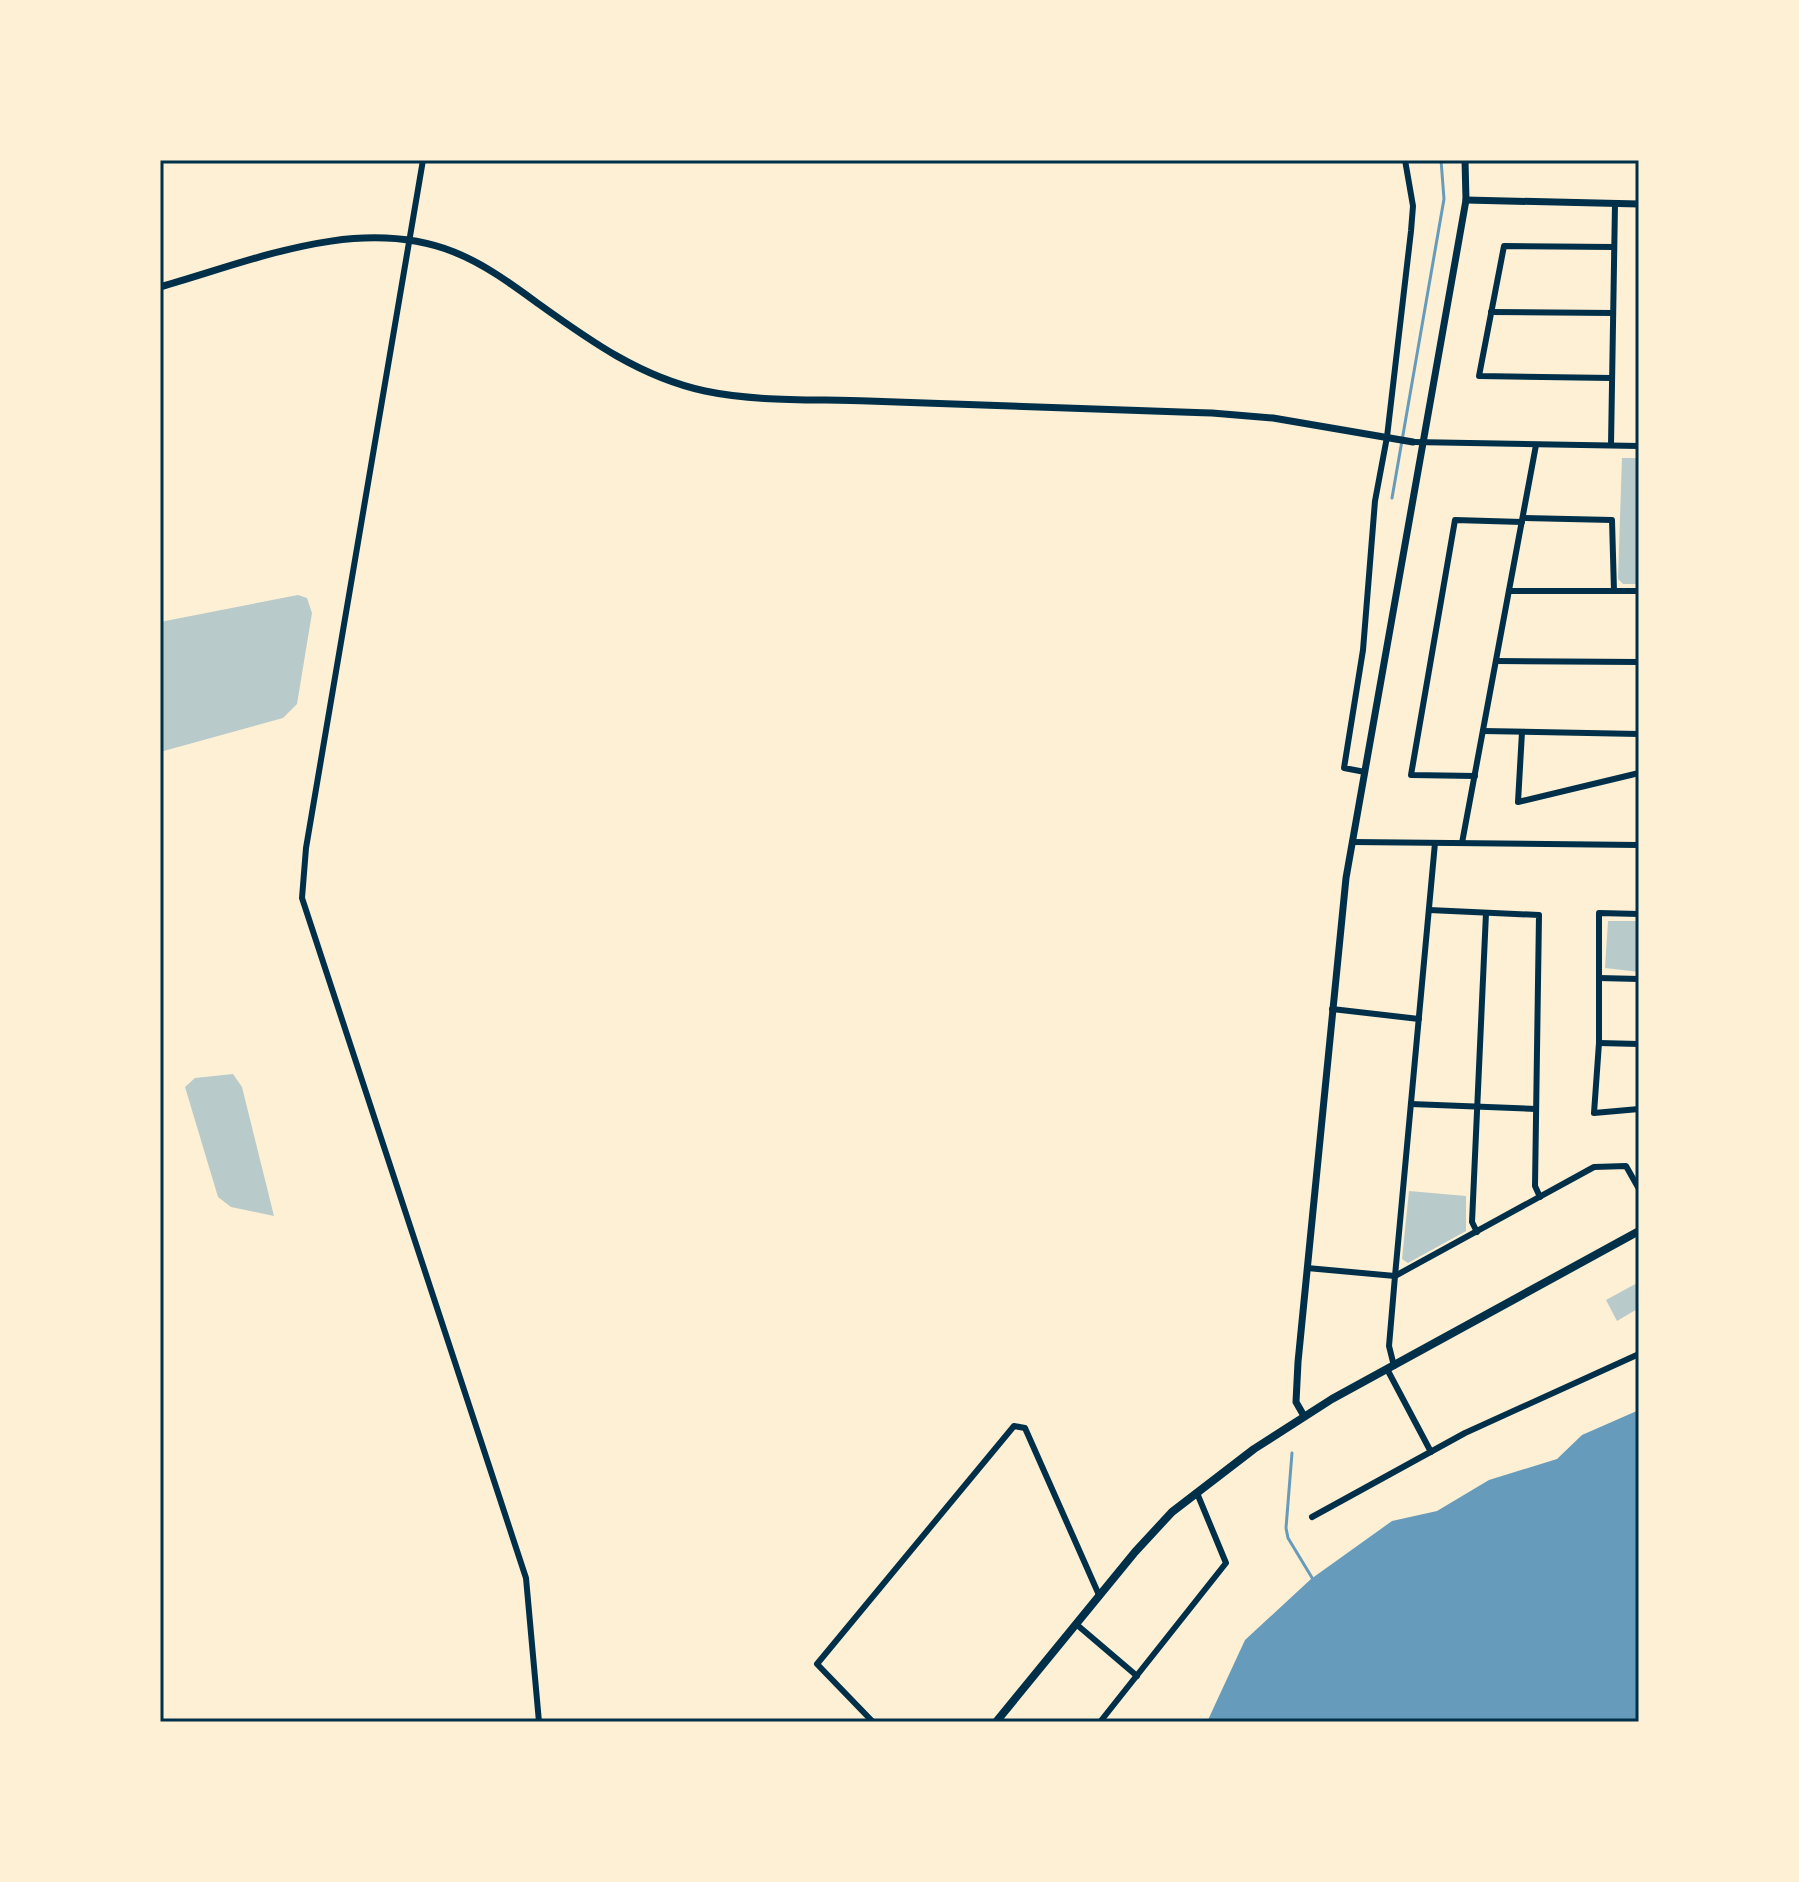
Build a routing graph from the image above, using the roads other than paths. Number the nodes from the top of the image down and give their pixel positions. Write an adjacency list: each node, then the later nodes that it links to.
1 (423, 160): 10 (street)
2 (1405, 160): 16 (street)
3 (1465, 160): 7 (street)
4 (1507, 160): 5 (street)
5 (1561, 160): 6 (street)
6 (1614, 160)
7 (1466, 200): 8 (street); 18 (street)
8 (1615, 204): 9 (street); 11 (street)
9 (1639, 204)
10 (408, 242): 12 (street); 16 (street); 66 (street)
11 (1614, 247): 13 (street); 14 (street)
12 (160, 287)
13 (1491, 312): 14 (street); 15 (street)
14 (1613, 313): 15 (street)
15 (1612, 378): 20 (street)
16 (1391, 438): 17 (street); 31 (street)
17 (1413, 442): 18 (street)
18 (1423, 444): 19 (street); 31 (street)
19 (1536, 445): 20 (street); 22 (street)
20 (1611, 445): 21 (street)
21 (1639, 446)
22 (1522, 520): 23 (street); 24 (street); 33 (street)
23 (1509, 591): 24 (street); 26 (street)
24 (1614, 591): 25 (street)
25 (1639, 591)
26 (1496, 661): 27 (street); 28 (street)
27 (1639, 662)
28 (1483, 731): 29 (street); 33 (street)
29 (1522, 732): 30 (street); 32 (street)
30 (1639, 734)
31 (1365, 772): 34 (street)
32 (1639, 773)
33 (1475, 776): 36 (street)
34 (1352, 842): 35 (street); 43 (street)
35 (1435, 843): 36 (street); 38 (street)
36 (1462, 843): 37 (street)
37 (1639, 845)
38 (1429, 910): 39 (street); 44 (street)
39 (1486, 913): 48 (street); 49 (street)
40 (1639, 914): 41 (street)
41 (1599, 978): 42 (street); 45 (street)
42 (1639, 979)
43 (1332, 1009): 44 (street); 55 (street)
44 (1419, 1019): 47 (street)
45 (1599, 1043): 46 (street); 50 (street)
46 (1639, 1044)
47 (1411, 1104): 48 (street); 56 (street)
48 (1475, 1107): 49 (street); 54 (street)
49 (1536, 1109): 52 (street)
50 (1639, 1109)
51 (1639, 1189): 52 (street)
52 (1540, 1197): 54 (street)
53 (1639, 1231): 58 (main road)
54 (1477, 1232): 56 (street)
55 (1307, 1268): 56 (street); 59 (street)
56 (1395, 1276): 58 (street)
57 (1639, 1354): 60 (street)
58 (1390, 1367): 59 (main road); 60 (street)
59 (1304, 1416): 61 (main road)
60 (1431, 1452): 62 (street)
61 (1197, 1493): 63 (main road); 65 (street)
62 (1312, 1517)
63 (1099, 1595): 64 (main road); 67 (street)
64 (1076, 1624): 65 (street); 68 (main road)
65 (1137, 1676): 69 (street)
66 (539, 1722)
67 (873, 1722)
68 (996, 1722)
69 (1100, 1722)

